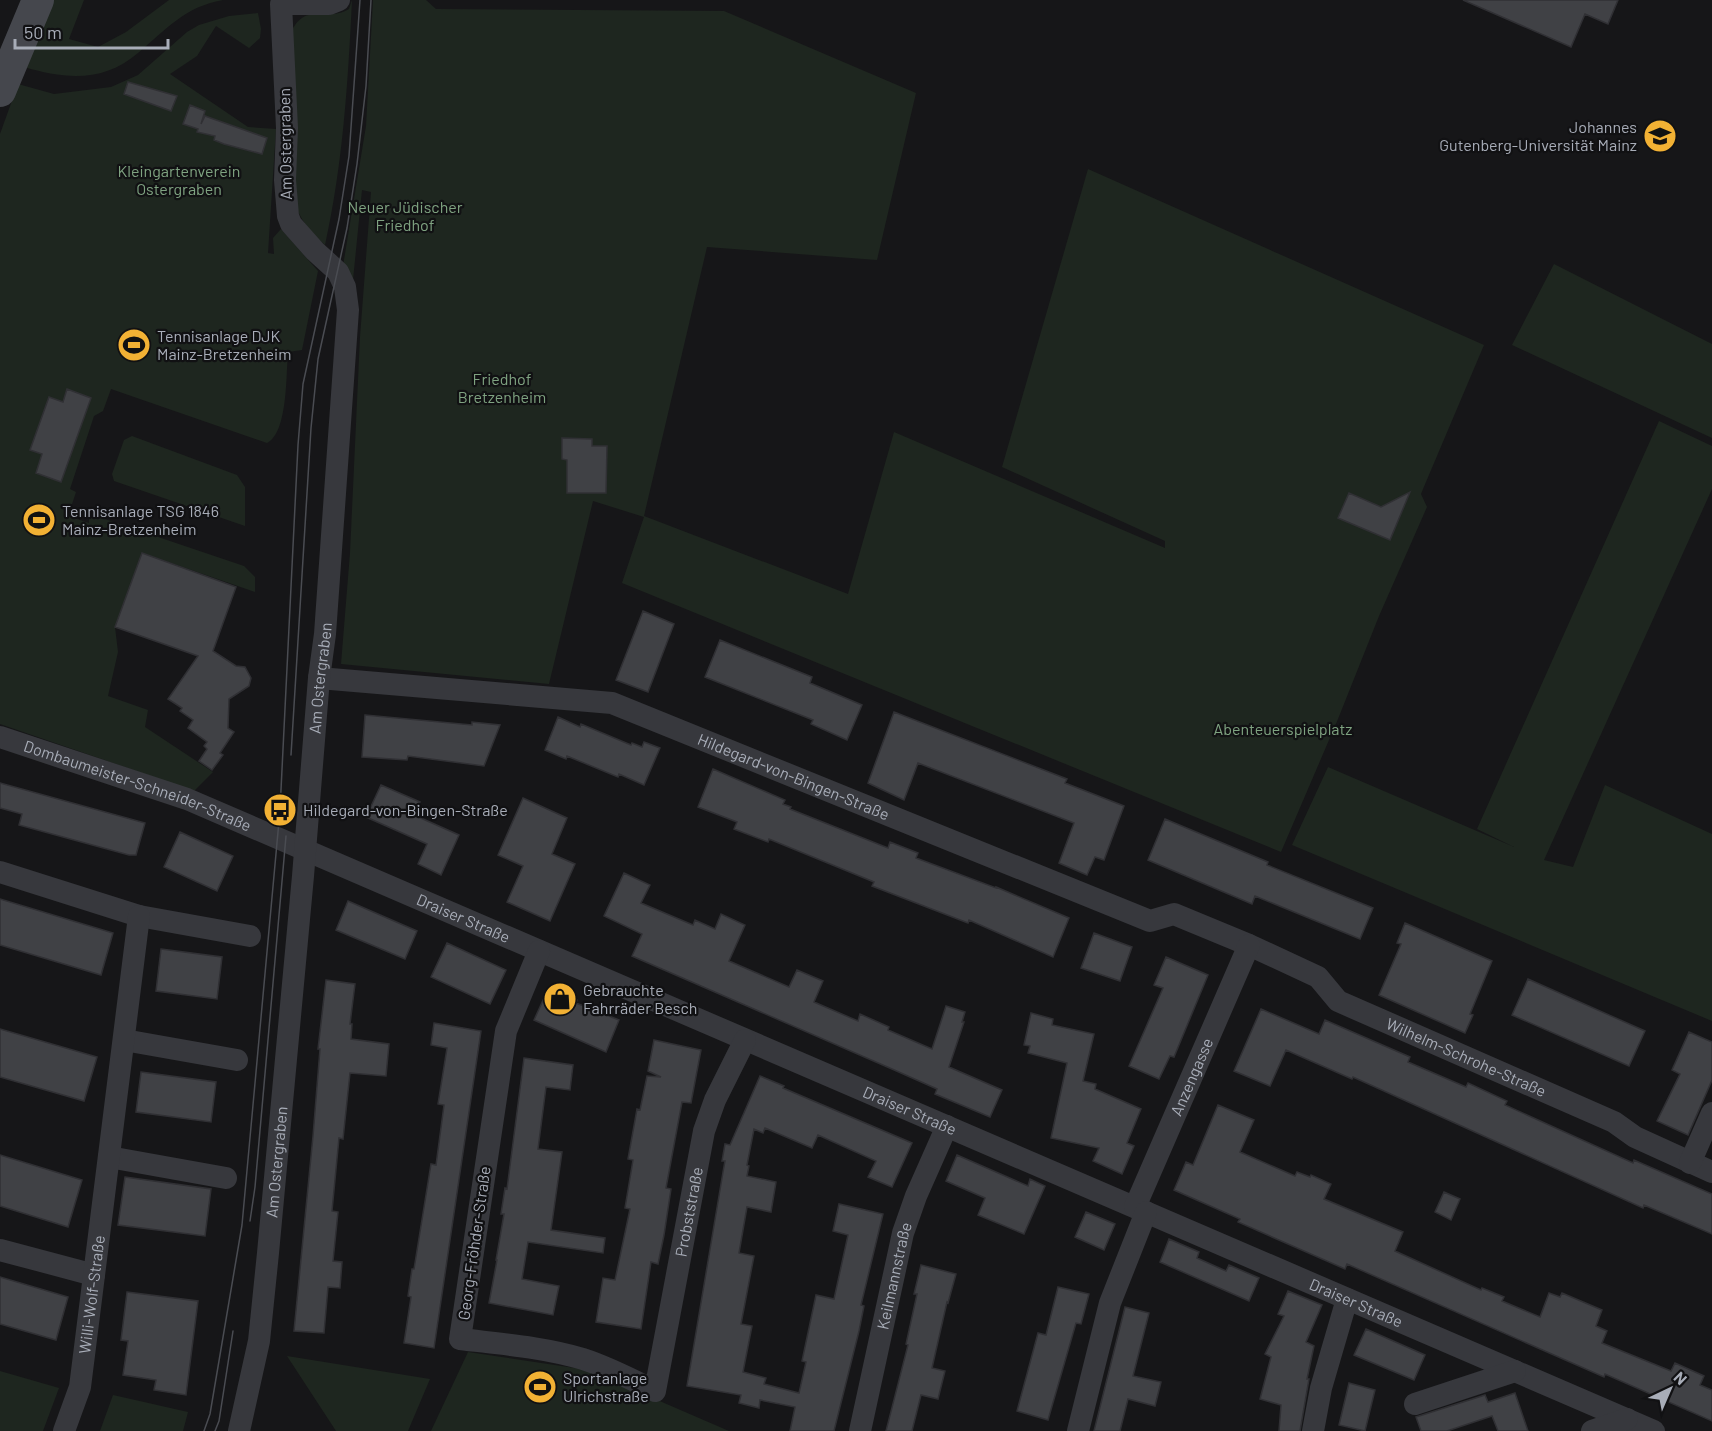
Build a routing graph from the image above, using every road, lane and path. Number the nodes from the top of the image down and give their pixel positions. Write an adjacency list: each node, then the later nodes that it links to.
1 (38, 0): 3 (main road)
2 (339, 0): 4 (street, Am Ostergraben)
3 (0, 92)
4 (319, 678): 6 (street, Am Ostergraben); 10 (street, Hildegard-von-Bingen-Straße)
5 (0, 737): 6 (street, Dombaumeister-Schneider-Straße)
6 (305, 850): 11 (street, Draiser Straße); 30 (street, Am Ostergraben)
7 (0, 872): 8 (street)
8 (139, 916): 9 (street); 12 (street, Willi-Wolf-Straße)
9 (250, 936)
10 (1249, 945): 18 (street, Wilhelm-Schrohe-Straße); 21 (street, Anzengasse)
11 (539, 951): 13 (street, Draiser Straße); 26 (street, Georg-Fröhder-Straße)
12 (124, 1040): 14 (street); 17 (street, Willi-Wolf-Straße)
13 (745, 1040): 16 (street, Draiser Straße); 26 (street, Probststraße)
14 (237, 1060)
15 (1712, 1113): 18 (street)
16 (947, 1126): 21 (street, Draiser Straße); 31 (street, Keilmannstraße)
17 (109, 1156): 20 (street); 23 (street, Willi-Wolf-Straße)
18 (1690, 1163): 19 (street, Wilhelm-Schrohe-Straße)
19 (1712, 1172)
20 (226, 1178)
21 (1140, 1210): 24 (street, Draiser Straße); 32 (street, Anzengasse)
22 (0, 1250): 23 (street)
23 (94, 1275): 29 (street, Willi-Wolf-Straße)
24 (1347, 1299): 25 (street, Draiser Straße); 33 (street)
25 (1515, 1371): 27 (street); 28 (street, Draiser Straße)
26 (655, 1390)
27 (1415, 1404)
28 (1627, 1419): 34 (street); 35 (street, Draiser Straße)
29 (64, 1431)
30 (239, 1431)
31 (860, 1431)
32 (1078, 1431)
33 (1313, 1431)
34 (1592, 1431)
35 (1654, 1431)

